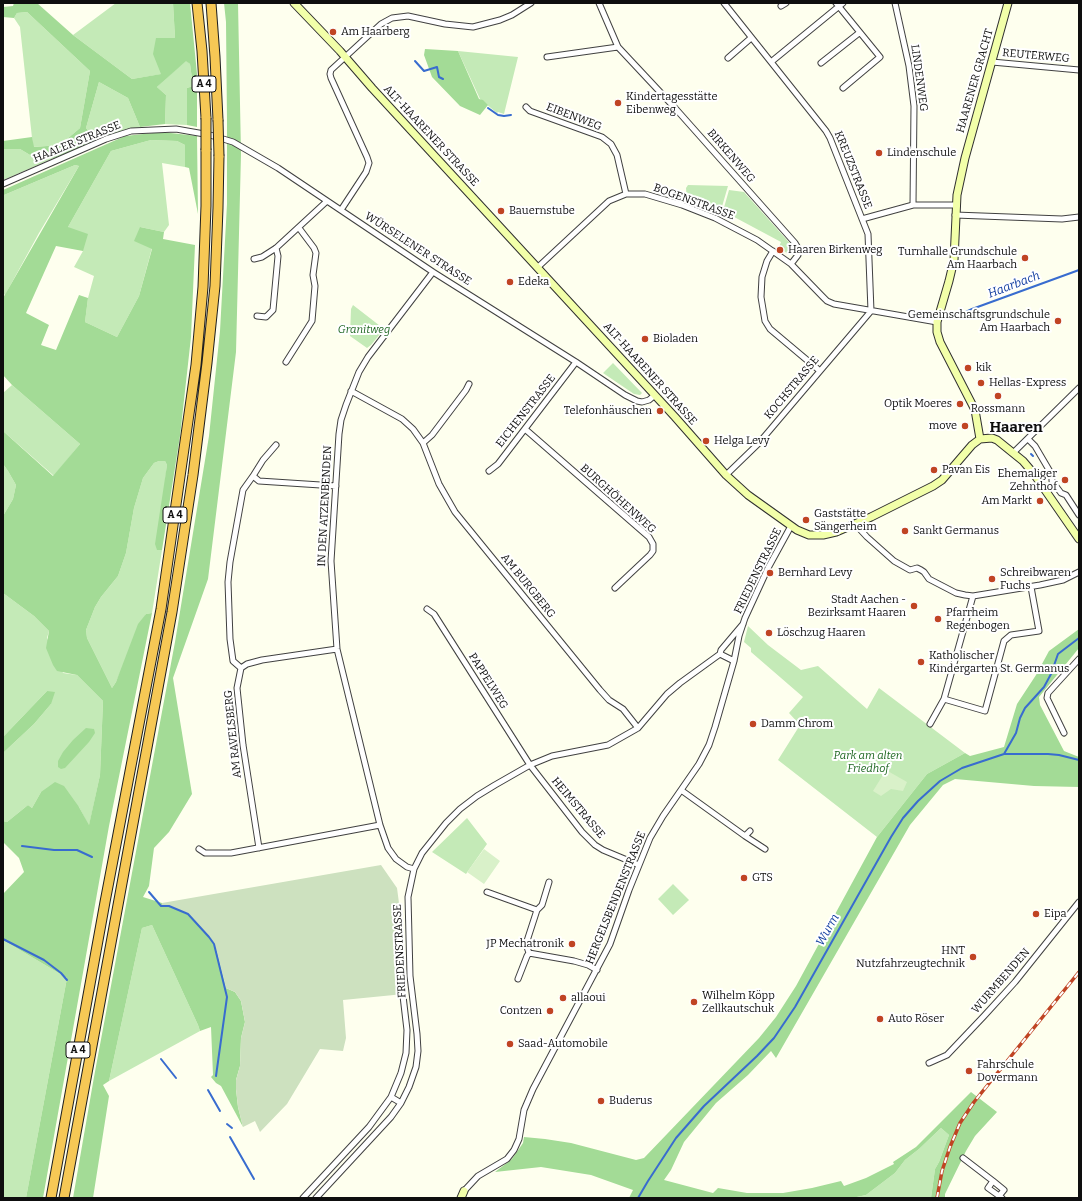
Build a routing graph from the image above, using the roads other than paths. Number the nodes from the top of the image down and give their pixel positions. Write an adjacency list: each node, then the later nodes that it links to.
1 (197, 3): 107 (highway, A 4, bridge)
2 (211, 3): 108 (highway, A 4, bridge)
3 (294, 3): 13 (main road, ALT-HAARENER STRASSE)
4 (531, 3): 13 (street)
5 (600, 3): 12 (street, BIRKENWEG)
6 (724, 3): 11 (street, KREUZSTRASSE)
7 (895, 3): 27 (street, LINDENWEG)
8 (1008, 3): 17 (main road, HAARENER GRACHT)
9 (839, 4): 10 (street); 16 (street)
10 (860, 33): 18 (street); 20 (street)
11 (751, 38): 15 (street); 16 (street, KREUZSTRASSE)
12 (618, 47): 14 (street); 36 (street, BIRKENWEG)
13 (345, 57): 28 (street); 37 (main road, ALT-HAARENER STRASSE)
14 (547, 57)
15 (728, 58)
16 (771, 62): 31 (street, KREUZSTRASSE)
17 (992, 62): 19 (street, REUTERWEG); 26 (main road, HAARENER GRACHT)
18 (822, 63)
19 (1079, 70)
20 (843, 88)
21 (526, 107): 24 (street, EIBENWEG)
22 (161, 129): 23 (street, HAALER STRASSE); 25 (street, WÜRSELENER STRASSE)
23 (3, 184)
24 (626, 194): 34 (street, BOGENSTRASSE); 37 (street, BOGENSTRASSE)
25 (327, 201): 28 (street, WÜRSELENER STRASSE); 32 (street)
26 (956, 204): 27 (street); 29 (main road, HAARENER GRACHT)
27 (912, 205): 31 (street)
28 (341, 210): 38 (street, WÜRSELENER STRASSE)
29 (955, 215): 30 (street); 41 (main road, HAARENER GRACHT)
30 (1079, 216)
31 (862, 219): 39 (street, KREUZSTRASSE)
32 (299, 228): 33 (street); 42 (street)
33 (276, 248): 35 (street); 40 (street)
34 (774, 251): 36 (street, BOGENSTRASSE); 44 (street)
35 (254, 259)
36 (791, 264): 39 (street, BOGENSTRASSE)
37 (538, 267): 48 (main road, ALT-HAARENER STRASSE)
38 (433, 272): 43 (street, WÜRSELENER STRASSE); 47 (street, IN DEN ATZENBENDEN)
39 (871, 311): 41 (street, BOGENSTRASSE); 44 (street, KOCHSTRASSE)
40 (257, 316)
41 (937, 322): 50 (main road, HAARENER GRACHT)
42 (286, 362)
43 (576, 362): 48 (street, WÜRSELENER STRASSE); 49 (street, EICHENSTRASSE)
44 (820, 371): 56 (street, KOCHSTRASSE)
45 (468, 384): 52 (street)
46 (1079, 388): 51 (street)
47 (351, 391): 52 (street, AM BURGBERG); 59 (street, IN DEN ATZENBENDEN)
48 (655, 395): 56 (main road, ALT-HAARENER STRASSE)
49 (525, 429): 55 (street, EICHENSTRASSE); 69 (street, BURGHÖHENWEG)
50 (980, 439): 54 (main road); 64 (main road, ALT-HAARENER STRASSE)
51 (1028, 439): 54 (street); 58 (street)
52 (423, 443): 80 (street, AM BURGBERG)
53 (276, 445): 57 (street)
54 (1014, 452): 60 (main road)
55 (489, 470)
56 (726, 475): 65 (main road, ALT-HAARENER STRASSE)
57 (253, 476): 59 (street); 77 (street)
58 (1052, 480): 60 (street); 61 (street)
59 (336, 486): 73 (street, IN DEN ATZENBENDEN)
60 (1043, 487): 62 (main road)
61 (1060, 493): 62 (street); 63 (street)
62 (1052, 500): 66 (main road)
63 (1079, 515)
64 (855, 524): 65 (main road, ALT-HAARENER STRASSE); 70 (street)
65 (791, 526): 72 (street, FRIEDENSTRASSE)
66 (1079, 539)
67 (1079, 572): 68 (street)
68 (1031, 587): 70 (street); 78 (street)
69 (615, 588)
70 (973, 596): 78 (street)
71 (427, 609): 82 (street, PAPPELWEG)
72 (743, 624): 74 (street, FRIEDENSTRASSE); 76 (street, FRIEDENSTRASSE)
73 (337, 649): 77 (street); 84 (street, IN DEN ATZENBENDEN)
74 (720, 654): 76 (street); 80 (street, FRIEDENSTRASSE)
75 (1079, 659): 81 (street)
76 (734, 661): 83 (street, HERGELSBENDENSTRASSE)
77 (242, 668): 87 (street, AM RAVELSBERG)
78 (944, 699): 79 (street)
79 (930, 724)
80 (638, 728): 82 (street, FRIEDENSTRASSE)
81 (1064, 733)
82 (530, 765): 90 (street, HEIMSTRASSE); 91 (street, FRIEDENSTRASSE)
83 (681, 790): 86 (street); 90 (street, HERGELSBENDENSTRASSE)
84 (380, 825): 87 (street); 91 (street, IN DEN ATZENBENDEN)
85 (750, 830): 86 (street)
86 (745, 836): 89 (street)
87 (259, 848): 88 (street)
88 (199, 849)
89 (765, 849)
90 (639, 865): 97 (street, HERGELSBENDENSTRASSE)
91 (414, 869): 102 (street, FRIEDENSTRASSE)
92 (549, 882): 95 (street)
93 (487, 892): 95 (street)
94 (1079, 902): 100 (street, WURMBENDEN)
95 (537, 910): 96 (street)
96 (529, 953): 97 (street); 98 (street)
97 (597, 970): 105 (street, HERGELSBENDENSTRASSE)
98 (518, 979)
99 (402, 996): 101 (street, FRIEDENSTRASSE)
100 (929, 1063)
101 (391, 1097): 102 (street); 109 (street, FRIEDENSTRASSE)
102 (401, 1103): 110 (street, FRIEDENSTRASSE)
103 (963, 1158): 104 (street)
104 (993, 1181): 106 (street); 106 (street)
105 (463, 1195)
106 (1000, 1197)
107 (51, 1198)
108 (64, 1198)
109 (303, 1198)
110 (316, 1198)

